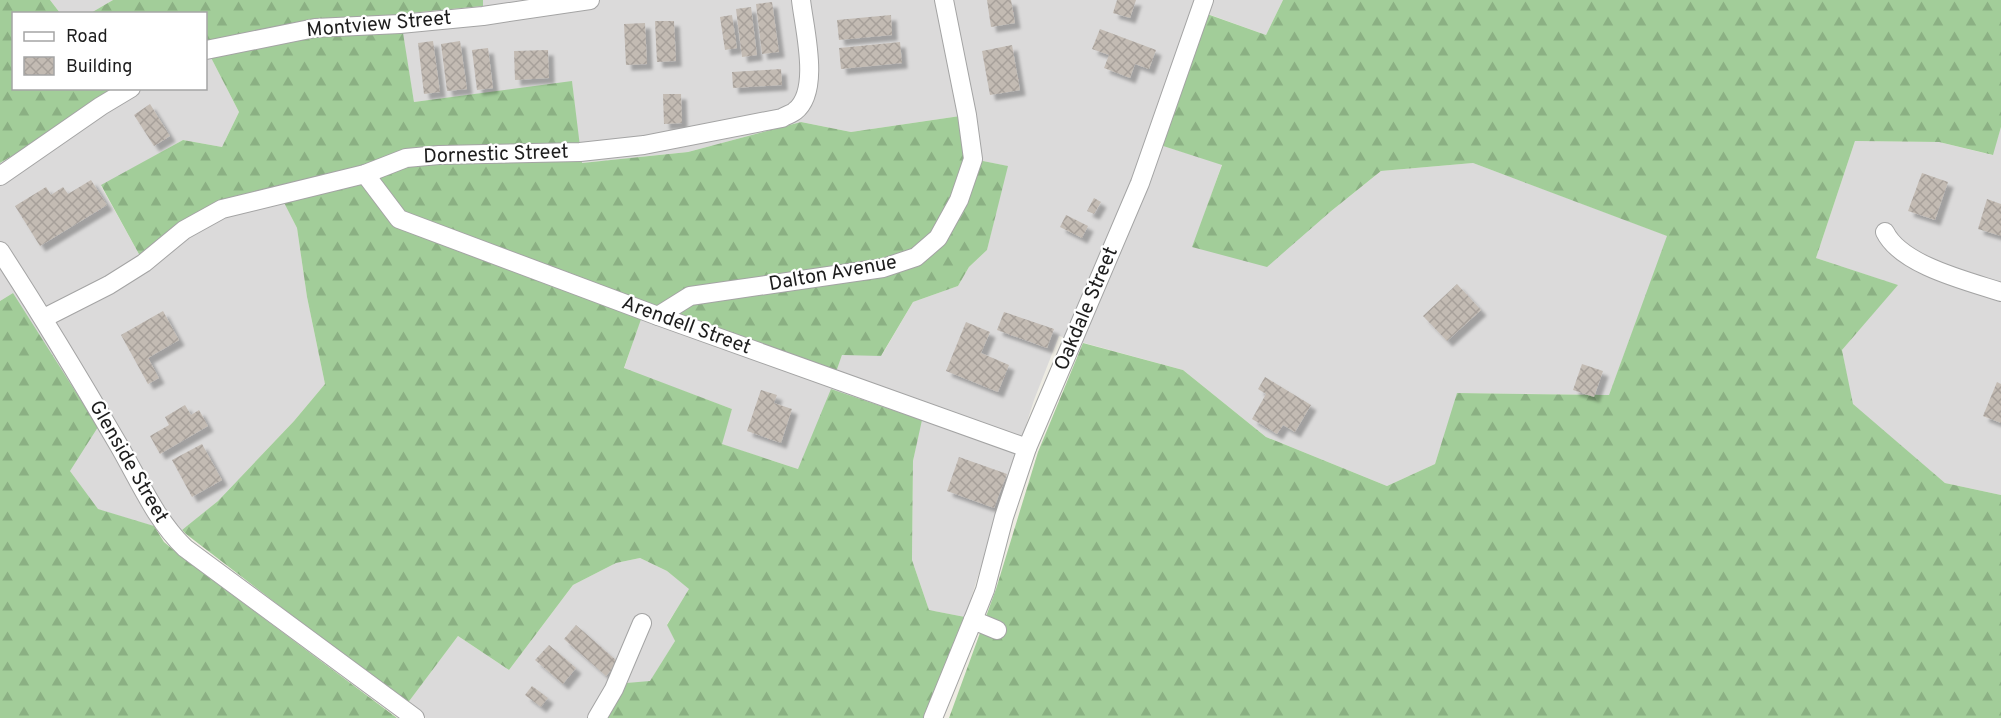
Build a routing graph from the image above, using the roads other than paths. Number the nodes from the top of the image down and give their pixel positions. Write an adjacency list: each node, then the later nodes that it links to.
1 (590, 0): 5 (street, Montview Street)
2 (801, 0): 7 (street, Dornestic Street)
3 (945, 0): 12 (street, Dalton Avenue)
4 (1204, 0): 14 (street, Oakdale Street)
5 (207, 50)
6 (128, 90): 8 (street)
7 (364, 174): 12 (street, Arendell Street); 13 (street, Dornestic Street)
8 (0, 176)
9 (1885, 232): 11 (street)
10 (0, 251): 13 (street, Glenside Street)
11 (2001, 292)
12 (658, 316): 14 (street, Arendell Street)
13 (44, 318): 18 (street, Glenside Street)
14 (1027, 448): 15 (street, Oakdale Street)
15 (973, 620): 17 (street); 20 (street, Oakdale Street)
16 (642, 623): 19 (street)
17 (997, 630)
18 (415, 718)
19 (597, 718)
20 (933, 718)

